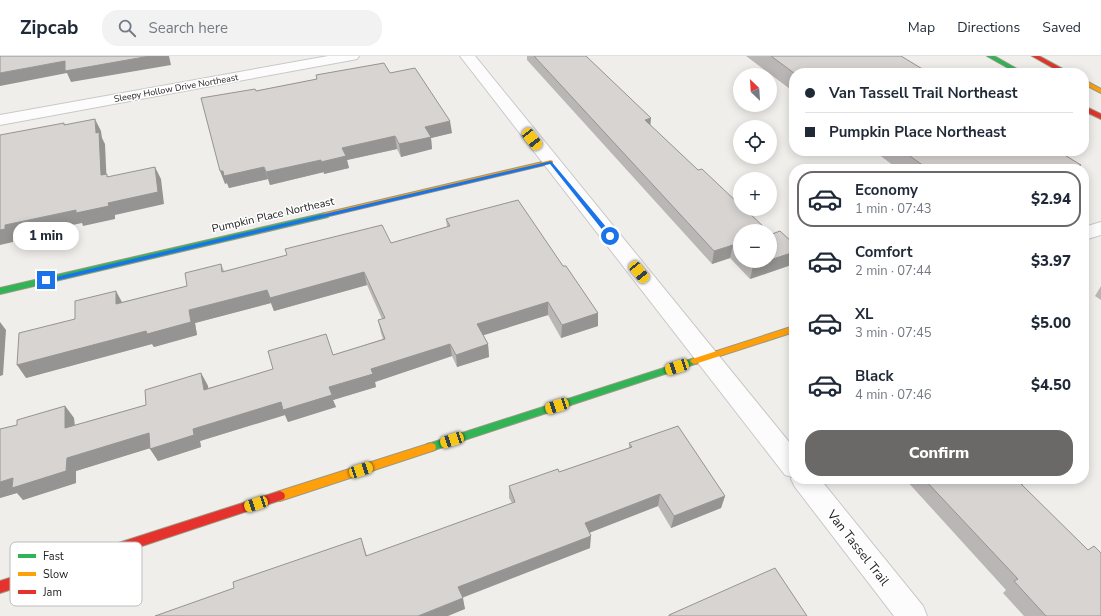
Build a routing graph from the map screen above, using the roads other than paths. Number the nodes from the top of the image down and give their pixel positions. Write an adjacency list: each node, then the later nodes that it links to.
1 (352, 56): 11 (street, Sleepy Hollow Drive Northeast)
2 (467, 56): 12 (street)
3 (990, 56): 5 (street)
4 (1035, 56): 6 (street)
5 (1012, 68)
6 (1058, 68)
7 (1089, 85): 8 (street)
8 (1101, 91)
9 (1089, 111): 10 (street)
10 (1101, 117)
11 (0, 120)
12 (551, 162): 15 (street, Pumpkin Place Northeast); 17 (street)
13 (1101, 228): 14 (street)
14 (1089, 232)
15 (0, 291)
16 (789, 331): 17 (street)
17 (707, 357): 18 (street); 20 (street)
18 (789, 461)
19 (808, 484): 23 (street, Van Tassel Trail)
20 (138, 542)
21 (10, 584): 22 (street)
22 (0, 587)
23 (912, 616)

